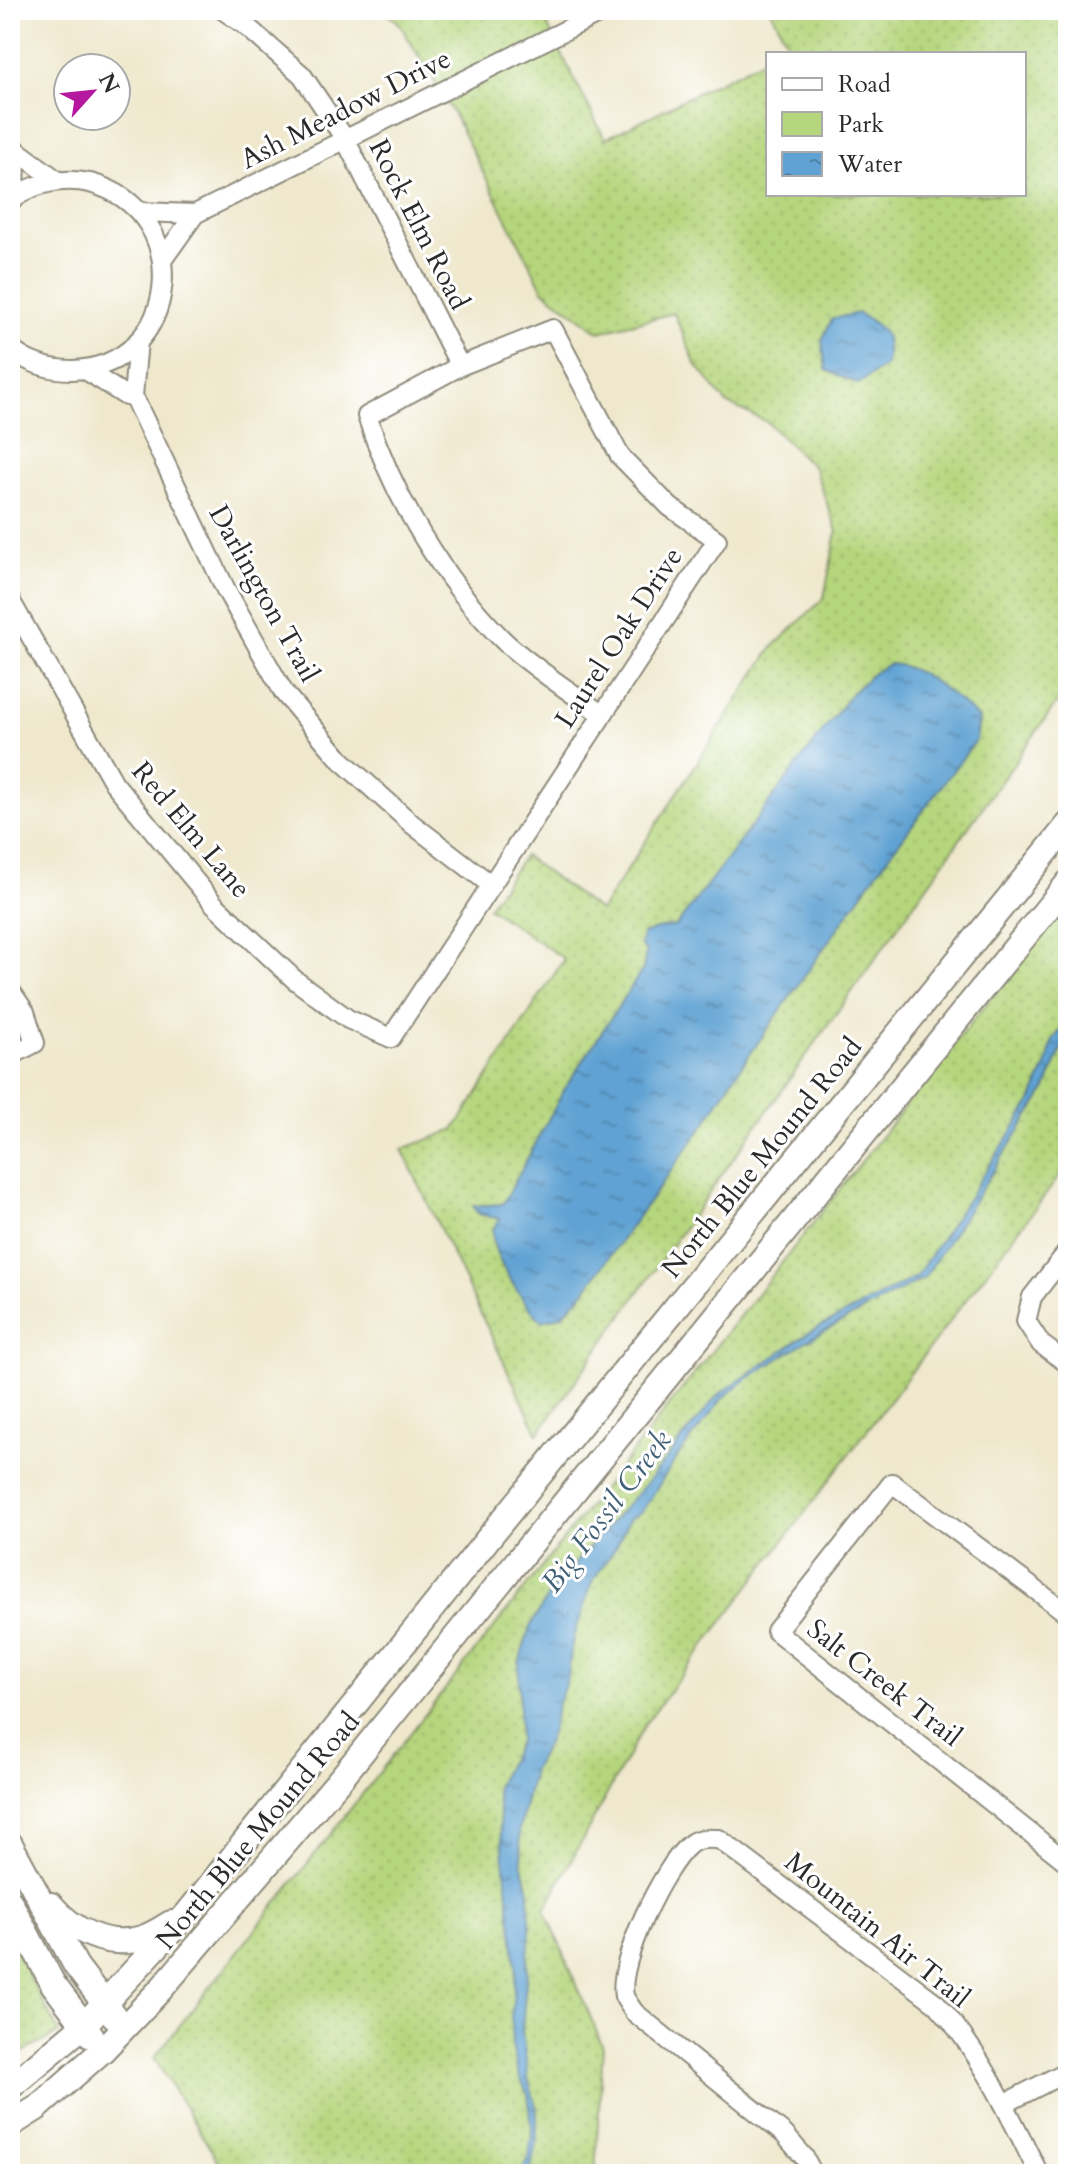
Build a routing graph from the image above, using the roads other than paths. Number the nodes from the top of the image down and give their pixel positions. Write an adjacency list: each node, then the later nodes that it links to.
1 (223, 10): 3 (street, Rock Elm Road)
2 (606, 10): 3 (street, Ash Meadow Drive)
3 (345, 139): 8 (street, Ash Meadow Drive); 12 (street, Rock Elm Road)
4 (13, 144): 5 (street); 6 (street)
5 (58, 181): 6 (street); 7 (street)
6 (13, 200)
7 (140, 212): 8 (street, Ash Meadow Drive); 9 (street)
8 (195, 214): 9 (street, Ash Meadow Drive)
9 (163, 259): 10 (street)
10 (138, 341): 13 (street); 14 (street)
11 (10, 348): 13 (street)
12 (460, 366): 16 (street); 16 (street, Laurel Oak Drive)
13 (84, 369): 14 (street)
14 (133, 396): 19 (street, Darlington Trail)
15 (10, 600): 21 (street, Red Elm Lane)
16 (601, 714): 19 (street, Laurel Oak Drive)
17 (1068, 825): 25 (main road, North Blue Mound Road)
18 (1068, 883): 26 (main road, North Blue Mound Road)
19 (490, 884): 21 (street, Laurel Oak Drive)
20 (10, 990): 22 (street)
21 (391, 1038)
22 (10, 1056)
23 (1068, 1251): 24 (street)
24 (1068, 1364)
25 (499, 1525): 26 (main road); 32 (main road, North Blue Mound Road)
26 (527, 1551): 35 (main road, North Blue Mound Road)
27 (1068, 1614): 29 (street, Salt Creek Trail)
28 (10, 1844): 30 (main road)
29 (1068, 1863)
30 (25, 1874): 32 (main road, North Blue Mound Road); 33 (main road)
31 (10, 1902): 34 (main road)
32 (187, 1914): 33 (main road, North Blue Mound Road)
33 (105, 2004): 34 (main road, North Blue Mound Road); 35 (main road)
34 (84, 2025): 36 (main road); 38 (main road, North Blue Mound Road)
35 (124, 2027): 36 (main road, North Blue Mound Road)
36 (103, 2050): 40 (main road, North Blue Mound Road)
37 (1068, 2071): 39 (street)
38 (10, 2087)
39 (1004, 2104): 41 (street, Mountain Air Trail); 42 (street, Mountain Air Trail)
40 (10, 2125)
41 (813, 2174)
42 (1039, 2174)

